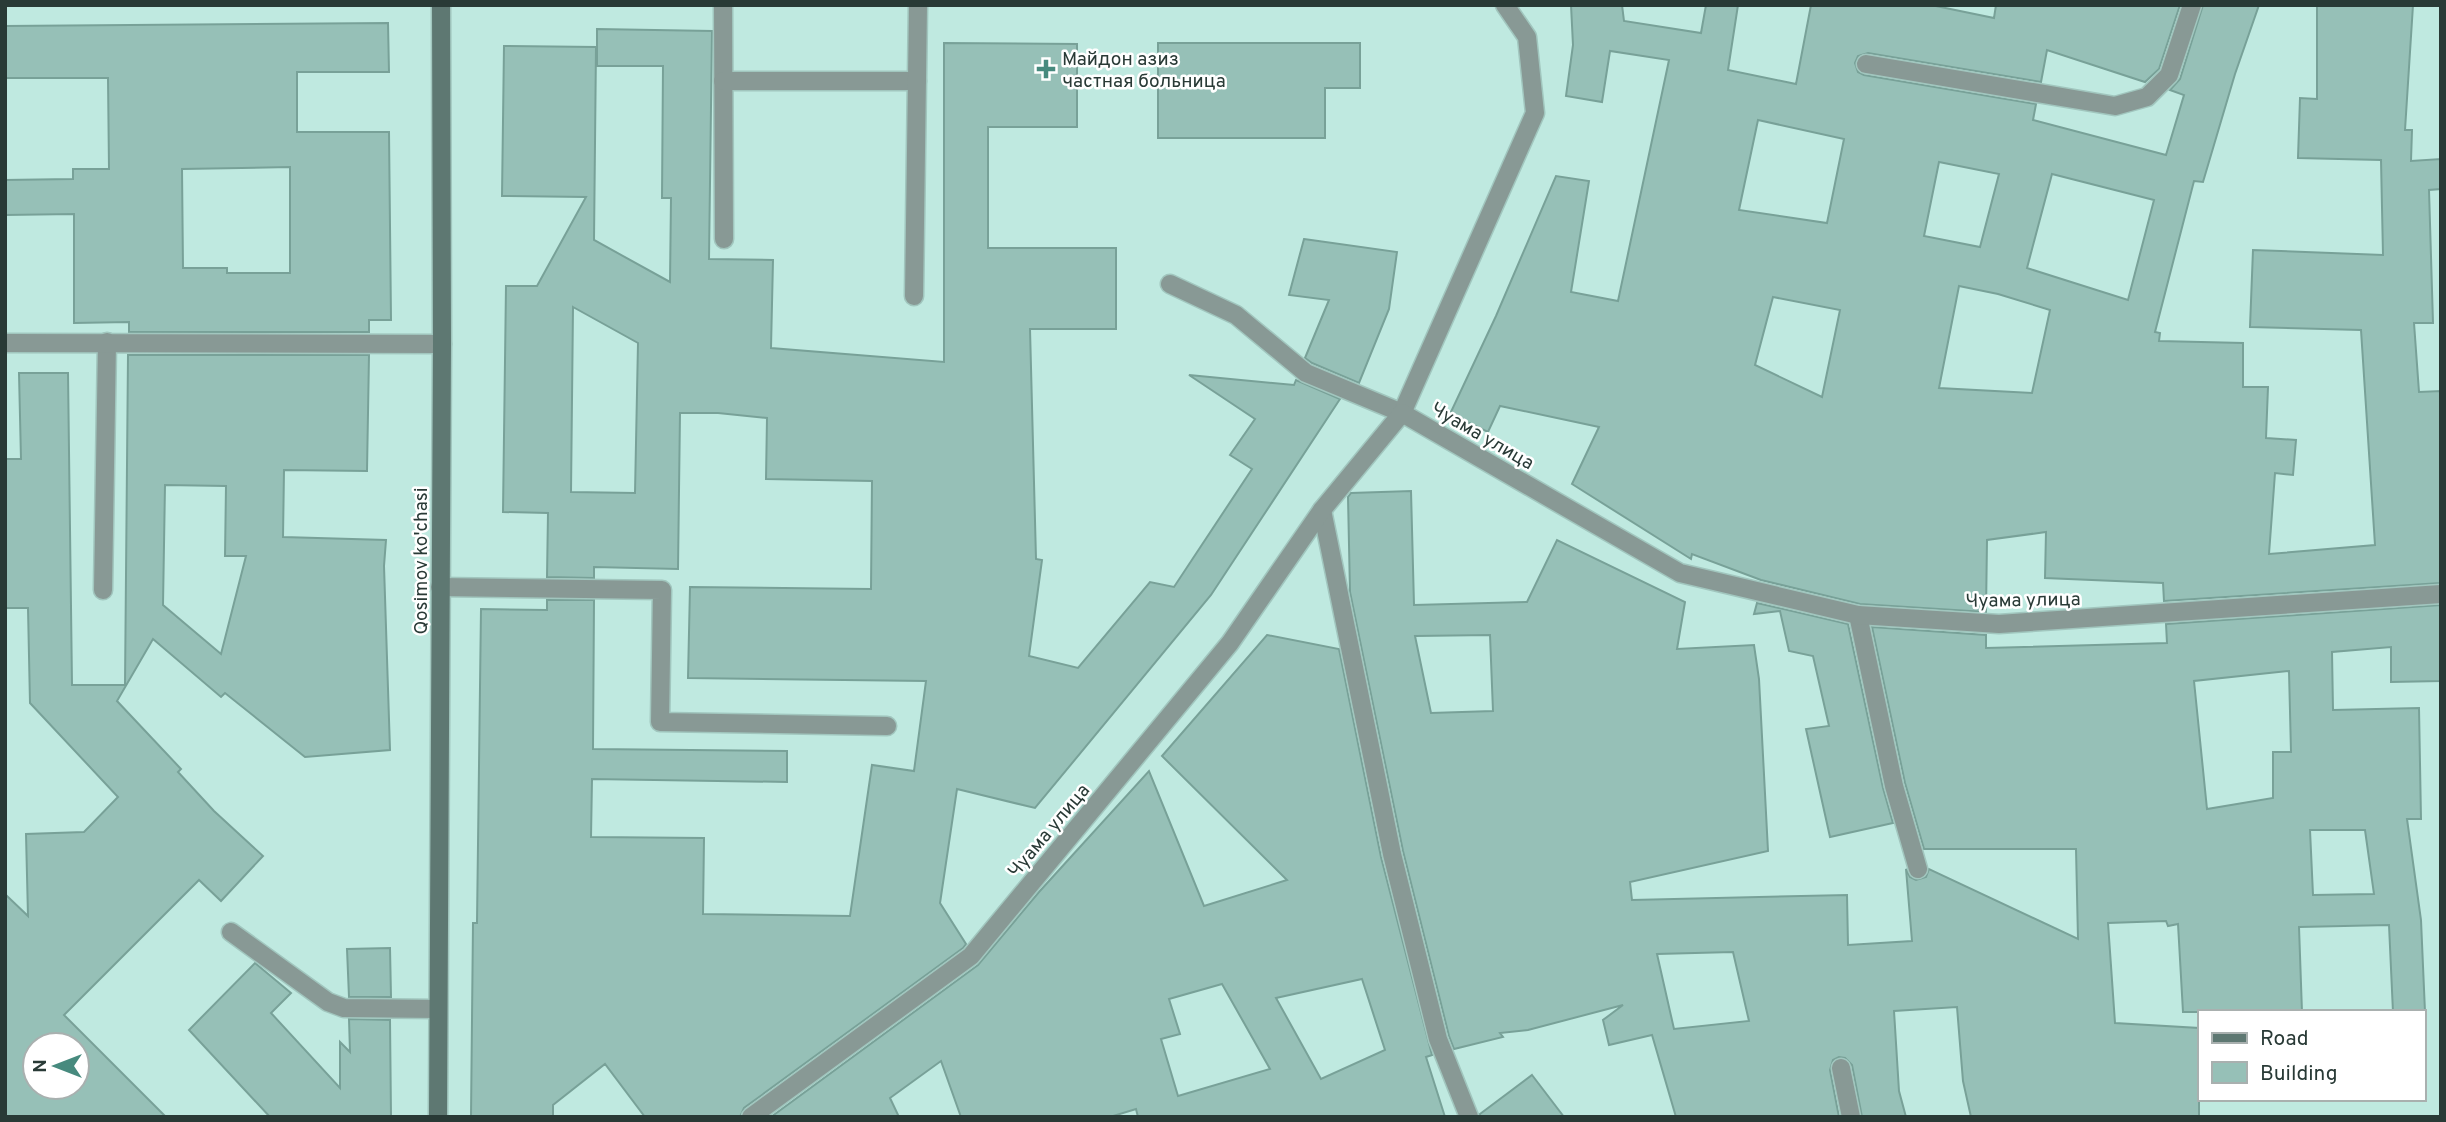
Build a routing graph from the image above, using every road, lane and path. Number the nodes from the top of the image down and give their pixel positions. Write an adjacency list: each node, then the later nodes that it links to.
1 (441, 5): 14 (street, Qosimov ko'chasi)
2 (723, 5): 7 (street)
3 (918, 5): 8 (street)
4 (1505, 5): 15 (street)
5 (2192, 5): 6 (street)
6 (1866, 64)
7 (723, 81): 8 (street); 9 (street)
8 (917, 81): 11 (street)
9 (724, 239)
10 (1170, 284): 15 (street)
11 (915, 296)
12 (5, 342): 13 (street)
13 (107, 342): 14 (street); 18 (street)
14 (442, 344): 17 (street, Qosimov ko'chasi)
15 (1402, 413): 16 (street, Чуама улица); 20 (street, Чуама улица)
16 (1322, 510): 27 (street, Чуама улица); 28 (street)
17 (440, 587): 21 (street); 24 (street, Qosimov ko'chasi)
18 (103, 590)
19 (2441, 594): 20 (street, Чуама улица)
20 (1858, 615): 22 (street)
21 (887, 726)
22 (1918, 869)
23 (231, 932): 24 (street)
24 (438, 1009): 26 (street, Qosimov ko'chasi)
25 (1841, 1068): 29 (street)
26 (438, 1117)
27 (751, 1117)
28 (1469, 1117)
29 (1851, 1117)

